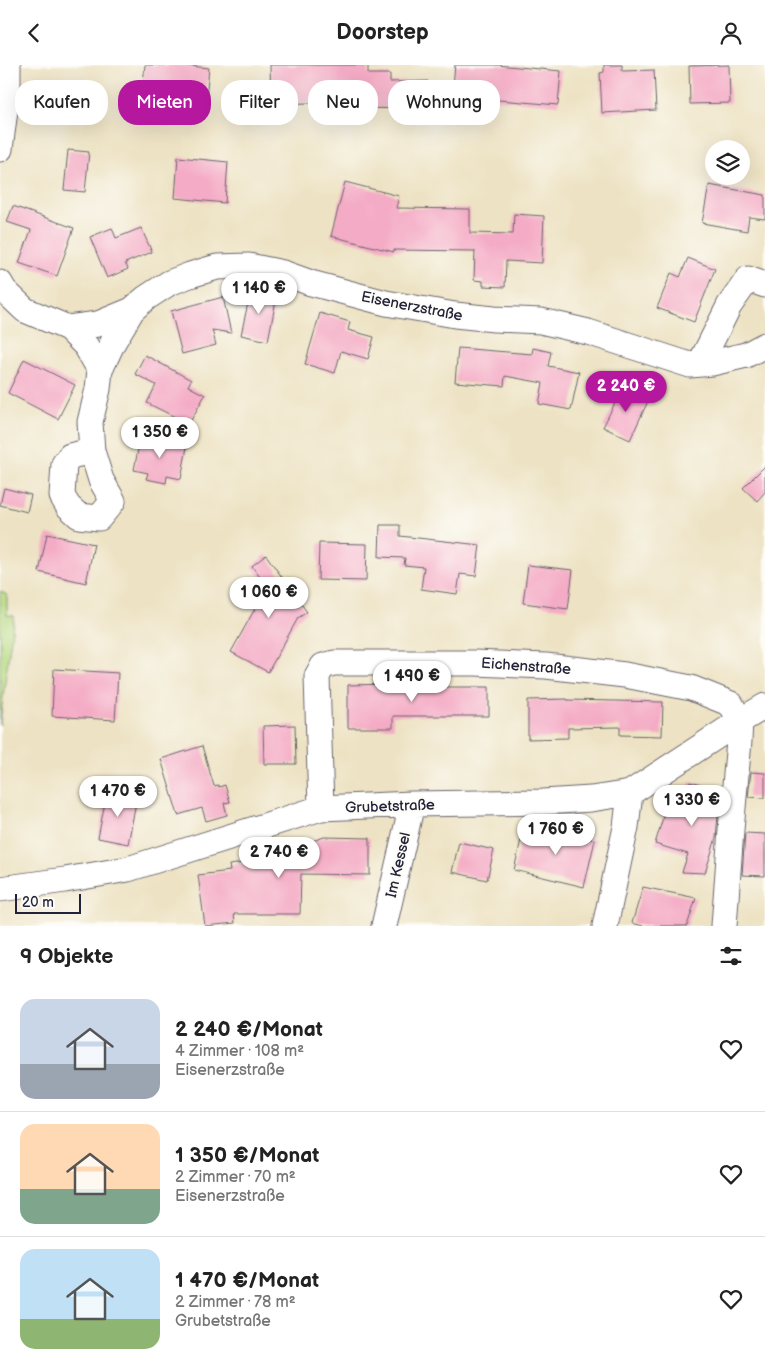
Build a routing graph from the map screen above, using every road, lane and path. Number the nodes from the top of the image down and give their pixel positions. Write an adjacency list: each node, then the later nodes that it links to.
1 (8, 65): 2 (street)
2 (0, 149)
3 (0, 283): 6 (street, Eisenerzstraße)
4 (765, 285): 8 (street)
5 (132, 310): 6 (street, Eisenerzstraße); 8 (street, Eisenerzstraße); 9 (street, Eisenerzstraße)
6 (68, 327): 9 (street, Eisenerzstraße)
7 (765, 345): 8 (street, Eisenerzstraße)
8 (700, 364)
9 (100, 369): 10 (street, Eisenerzstraße)
10 (92, 451)
11 (765, 706): 12 (street, Grubetstraße)
12 (740, 721): 13 (street, Grubetstraße); 15 (street, Eichenstraße); 19 (street)
13 (630, 793): 14 (street, Grubetstraße); 18 (street)
14 (412, 804): 15 (street, Grubetstraße); 17 (street, Im Kessel)
15 (321, 808): 16 (street, Grubetstraße)
16 (0, 889)
17 (384, 926)
18 (605, 926)
19 (724, 926)

